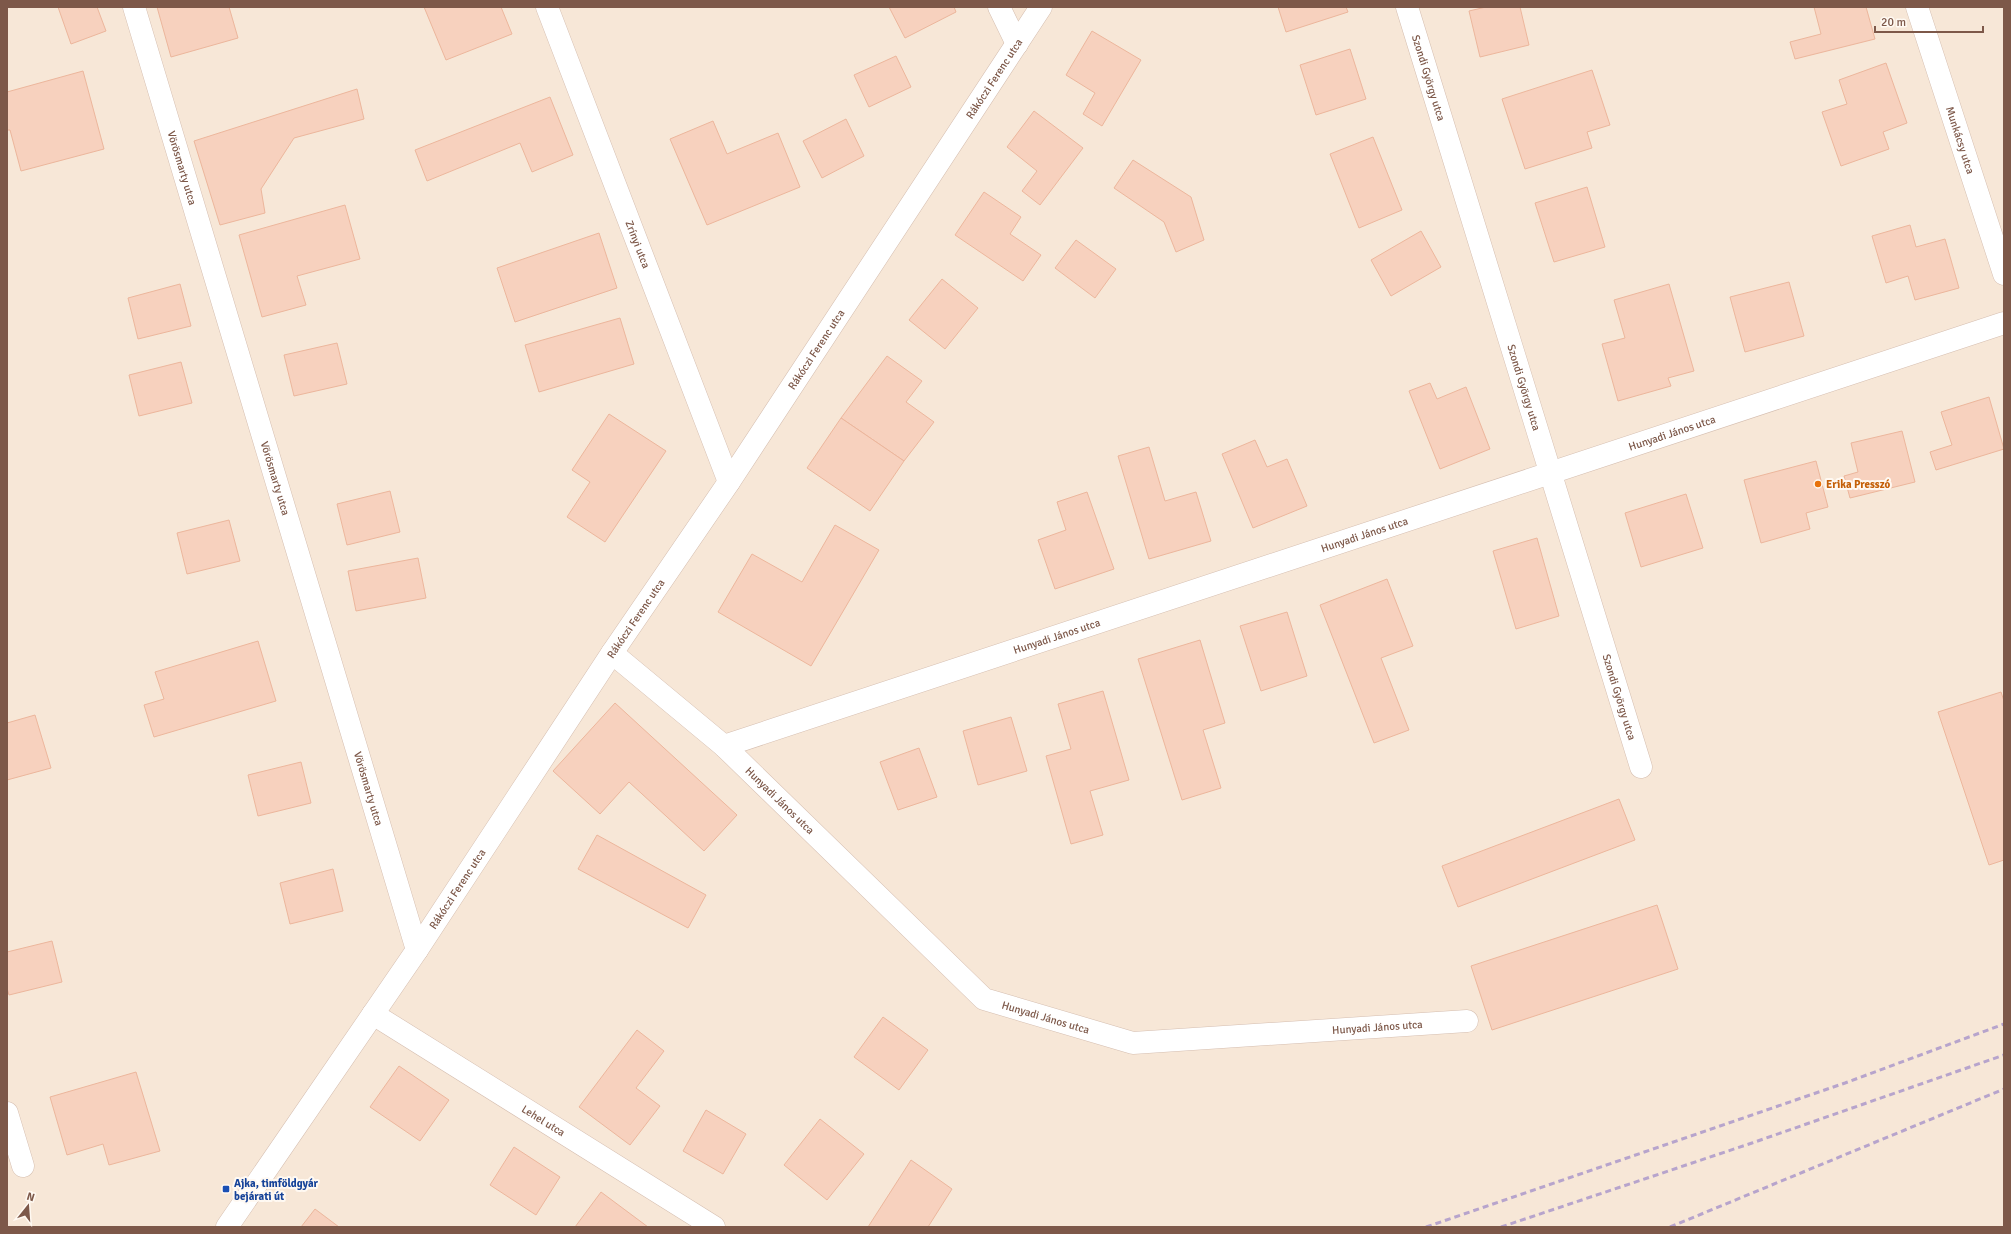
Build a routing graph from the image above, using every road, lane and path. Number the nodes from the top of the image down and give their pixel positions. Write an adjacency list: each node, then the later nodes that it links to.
1 (134, 7): 15 (street, Vörösmarty utca)
2 (547, 7): 11 (street, Zrínyi utca)
3 (999, 7): 7 (street)
4 (1041, 7): 7 (street, Rákóczi Ferenc utca)
5 (1407, 7): 10 (street, Szondi György utca)
6 (1917, 7): 8 (street, Munkácsy utca)
7 (1017, 44): 11 (street, Rákóczi Ferenc utca)
8 (2004, 274)
9 (2004, 323): 10 (street, Hunyadi János utca)
10 (1549, 474): 13 (street, Hunyadi János utca); 14 (street, Szondi György utca)
11 (729, 482): 12 (street, Rákóczi Ferenc utca)
12 (612, 653): 13 (street, Hunyadi János utca); 15 (street, Rákóczi Ferenc utca)
13 (724, 746): 17 (street, Hunyadi János utca)
14 (1641, 767)
15 (417, 950): 16 (street, Rákóczi Ferenc utca)
16 (374, 1014): 20 (street, Rákóczi Ferenc utca); 21 (street, Lehel utca)
17 (1467, 1021)
18 (7, 1113): 19 (street)
19 (23, 1166)
20 (227, 1227)
21 (714, 1227)

